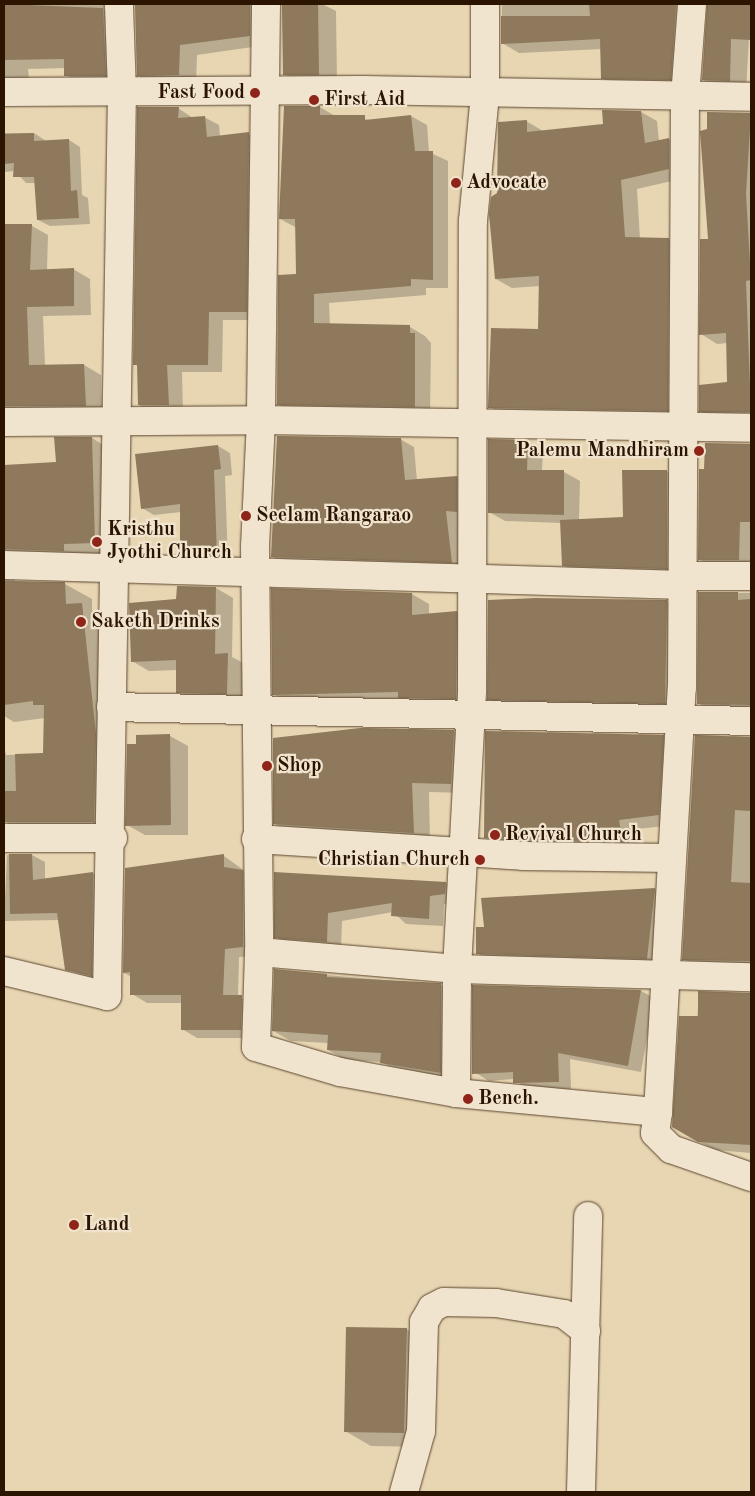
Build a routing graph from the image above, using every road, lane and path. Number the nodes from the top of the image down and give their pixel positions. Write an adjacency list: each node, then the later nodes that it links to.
1 (119, 4): 6 (street)
2 (266, 4): 7 (street)
3 (485, 4): 8 (street)
4 (692, 4): 9 (street)
5 (4, 92): 6 (street)
6 (122, 92): 7 (street); 13 (street)
7 (263, 92): 8 (street); 11 (street)
8 (485, 95): 9 (street); 14 (street)
9 (685, 97): 10 (street); 16 (street)
10 (751, 97)
11 (261, 420): 13 (street); 14 (street); 19 (street)
12 (4, 422): 13 (street)
13 (116, 423): 18 (street)
14 (473, 424): 16 (street); 21 (street)
15 (751, 428): 16 (street)
16 (683, 430): 22 (street)
17 (4, 565): 18 (street)
18 (113, 566): 19 (street); 23 (street)
19 (257, 570): 21 (street); 24 (street)
20 (751, 576): 22 (street)
21 (472, 577): 22 (street); 25 (street)
22 (683, 580): 26 (street)
23 (111, 707): 24 (street); 29 (street)
24 (258, 712): 25 (street); 30 (street)
25 (472, 712): 26 (street); 31 (street)
26 (680, 716): 27 (street); 32 (street)
27 (751, 721)
28 (4, 838): 29 (street)
29 (113, 838): 35 (street)
30 (256, 839): 31 (street); 33 (street)
31 (464, 852): 32 (street); 34 (street)
32 (672, 858): 36 (street)
33 (259, 952): 34 (street); 38 (street)
34 (457, 969): 36 (street); 38 (street)
35 (4, 971)
36 (666, 977): 37 (street); 39 (street)
37 (751, 977)
38 (456, 1093): 39 (street)
39 (658, 1112): 40 (street)
40 (751, 1177)
41 (588, 1216): 42 (street)
42 (586, 1331): 43 (street); 44 (street)
43 (404, 1492)
44 (581, 1492)

